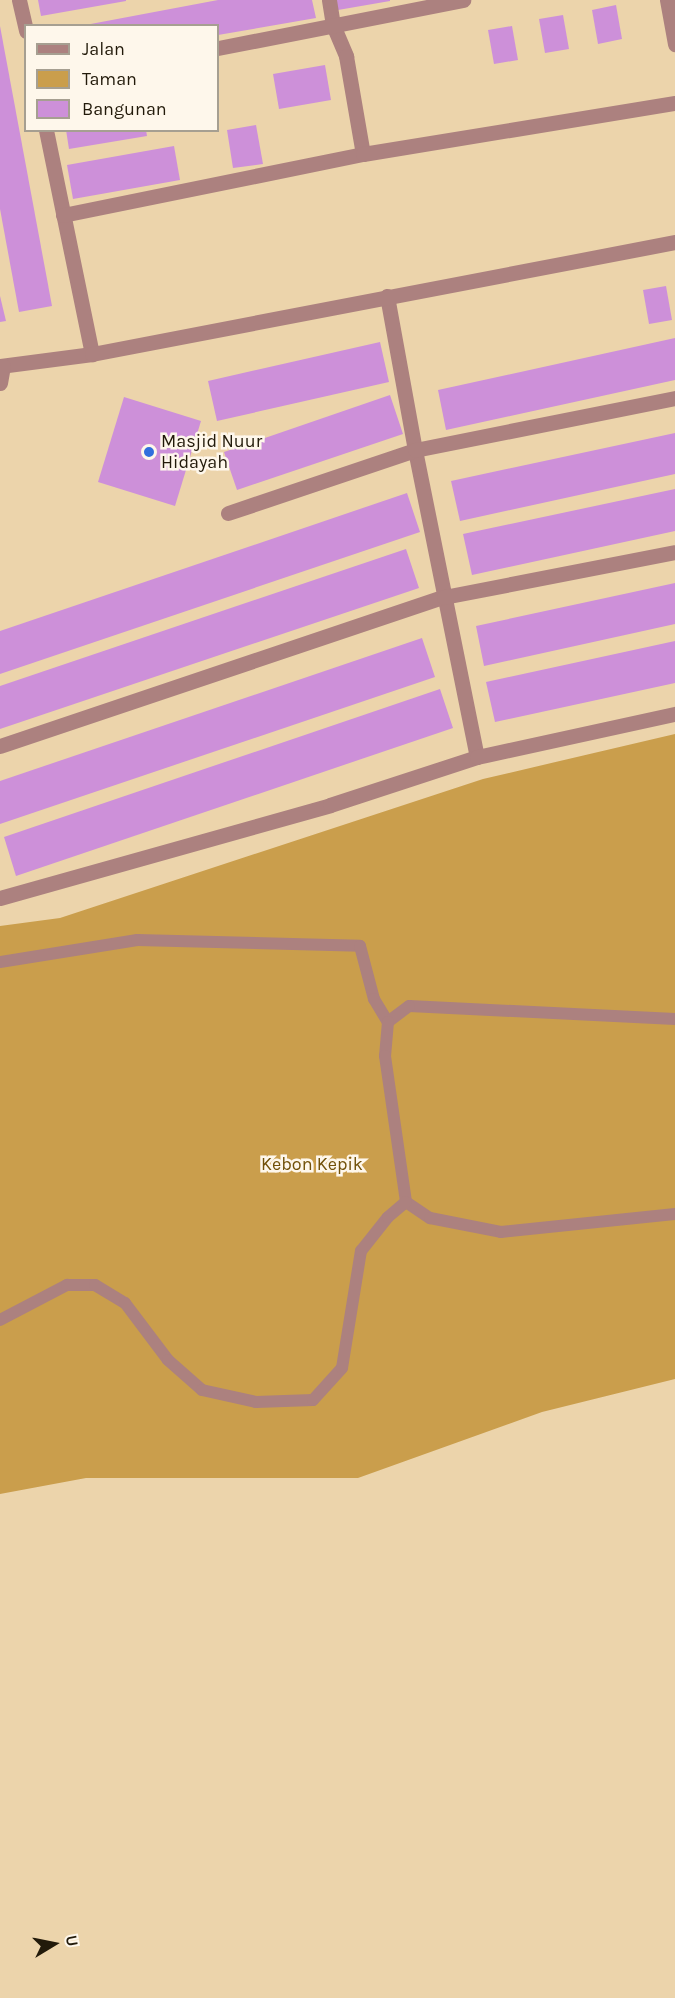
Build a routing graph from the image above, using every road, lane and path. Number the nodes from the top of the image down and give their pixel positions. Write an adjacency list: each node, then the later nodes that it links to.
1 (19, 0): 5 (street)
2 (329, 0): 6 (street)
3 (463, 0): 6 (street)
4 (667, 0): 7 (street)
5 (24, 24)
6 (333, 25): 8 (street); 11 (street)
7 (675, 44)
8 (219, 48)
9 (675, 102): 11 (street)
10 (46, 132): 12 (street)
11 (363, 154): 12 (street)
12 (63, 214): 15 (street)
13 (675, 242): 14 (street)
14 (387, 296): 15 (street); 19 (street)
15 (92, 354): 16 (street)
16 (1, 366): 17 (street)
17 (0, 383)
18 (675, 398): 19 (street)
19 (415, 450): 20 (street); 22 (street)
20 (228, 513)
21 (675, 552): 22 (street)
22 (444, 597): 24 (street); 25 (street)
23 (675, 714): 25 (street)
24 (0, 746)
25 (477, 757): 26 (street)
26 (0, 898)
27 (0, 962): 29 (lane)
28 (675, 1019): 29 (lane)
29 (388, 1022): 30 (lane)
30 (406, 1202): 31 (lane); 32 (lane)
31 (675, 1214)
32 (0, 1320)

